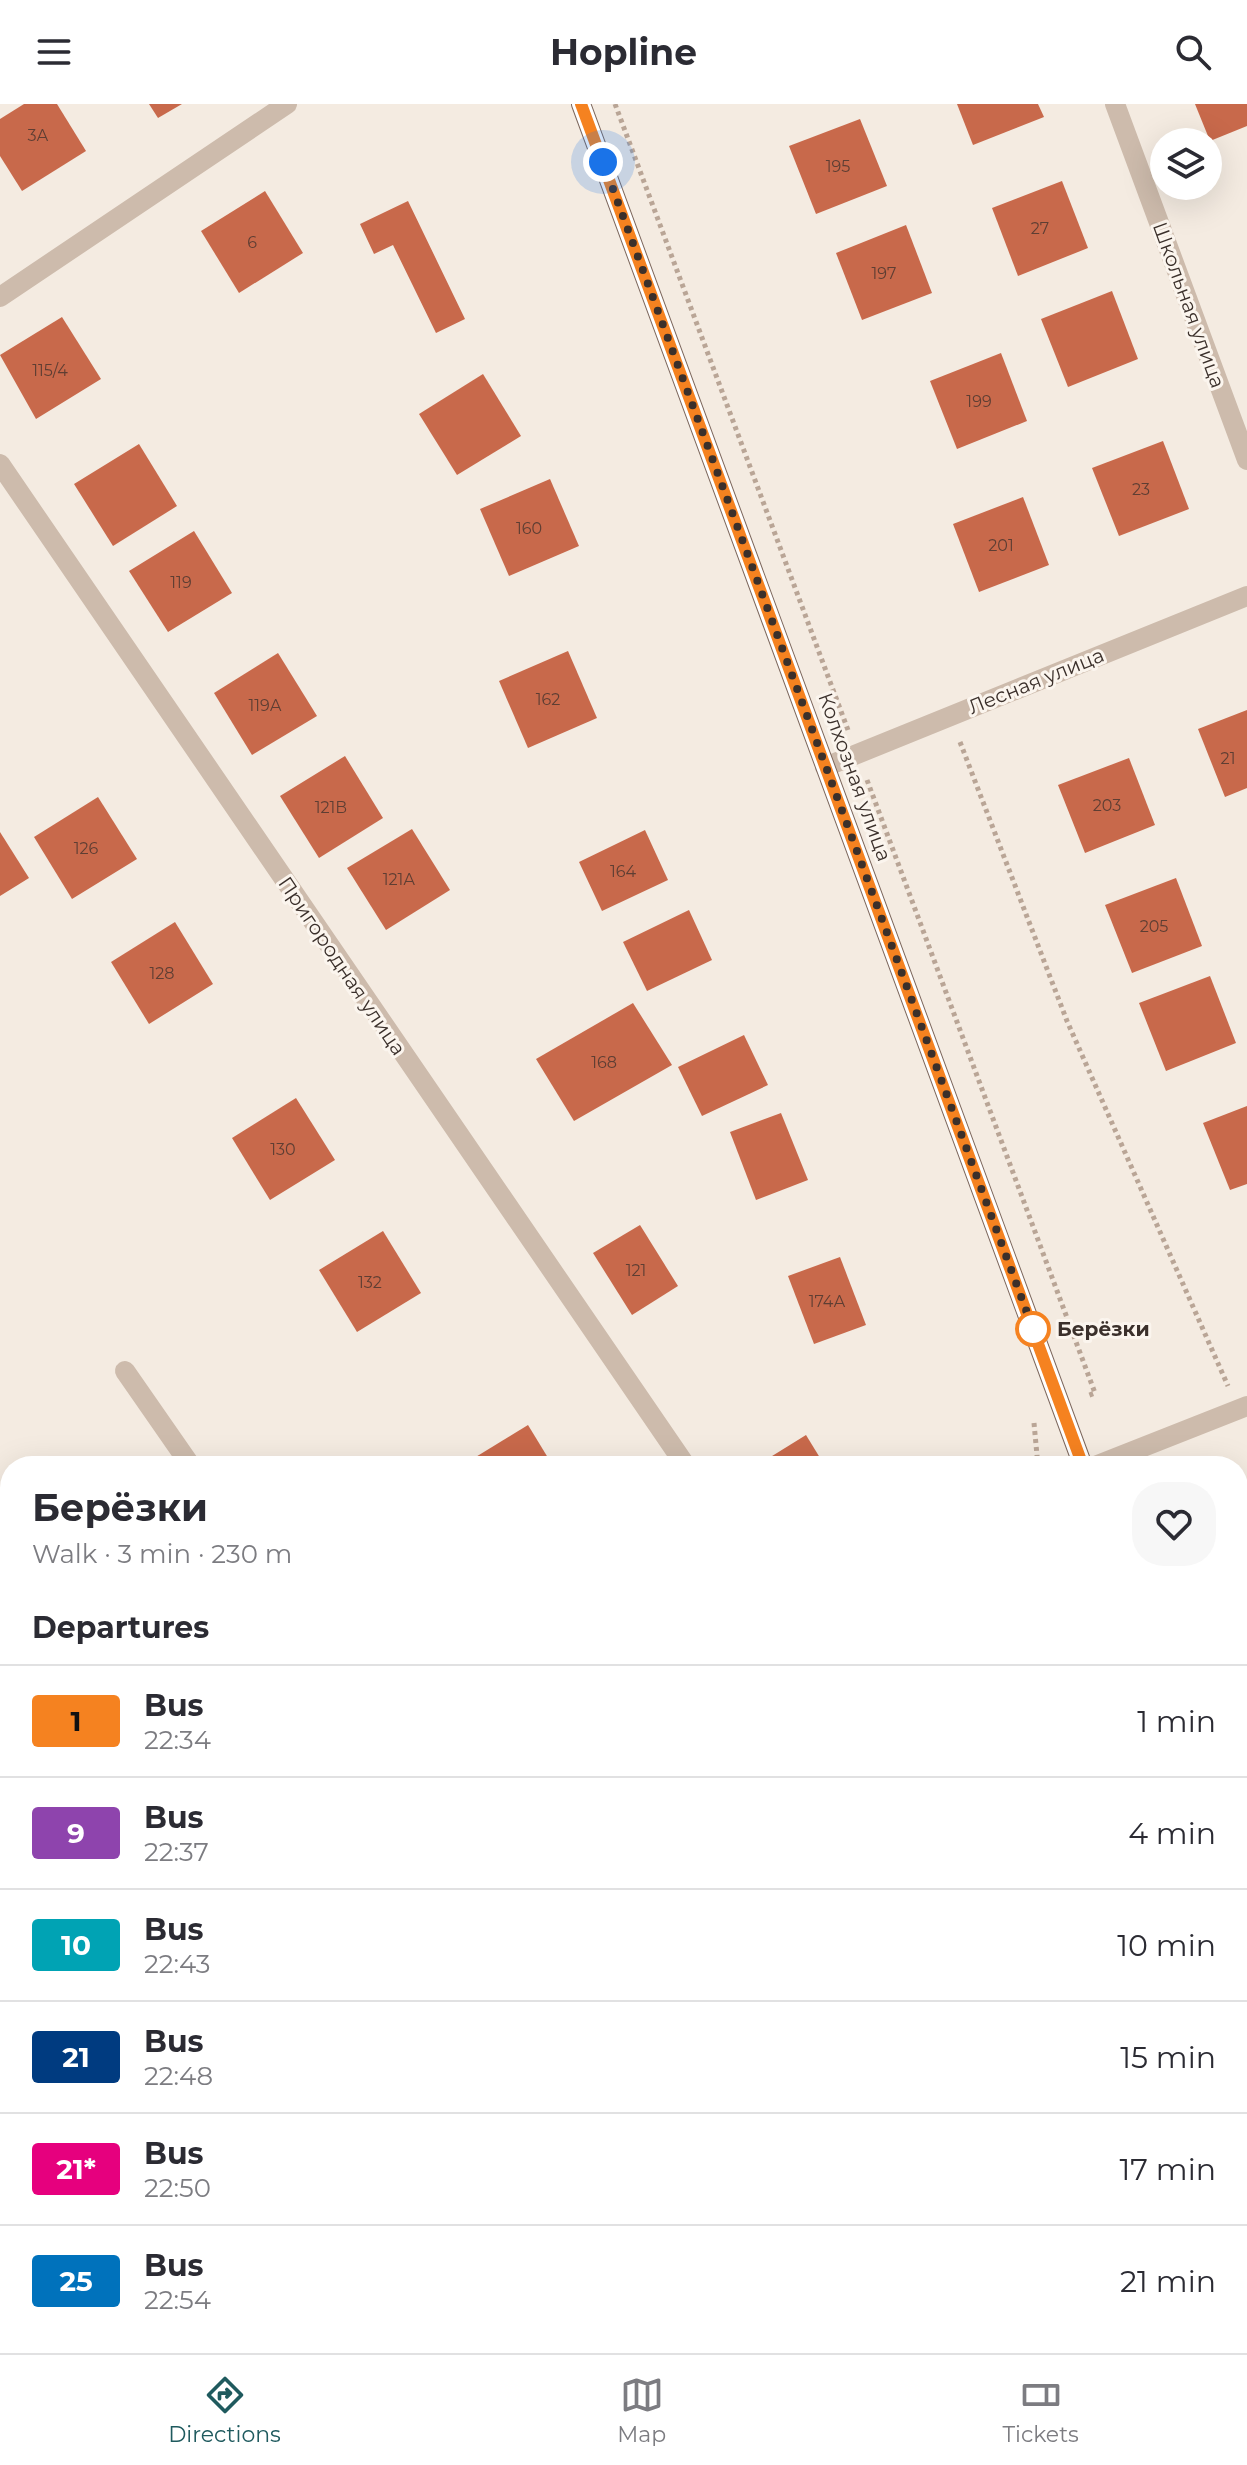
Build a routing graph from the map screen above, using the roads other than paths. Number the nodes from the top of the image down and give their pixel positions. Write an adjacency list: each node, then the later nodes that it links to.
1 (287, 104): 4 (street)
2 (581, 104): 8 (main road, Колхозная улица)
3 (1115, 104): 5 (street, Школьная улица)
4 (0, 297)
5 (1247, 460)
6 (0, 464): 12 (street, Пригородная улица)
7 (1247, 596): 8 (street, Лесная улица)
8 (825, 767): 13 (main road, Колхозная улица)
9 (125, 1371): 11 (street)
10 (1242, 1408): 14 (street)
11 (184, 1456)
12 (679, 1456)
13 (1079, 1456)
14 (1120, 1456)

